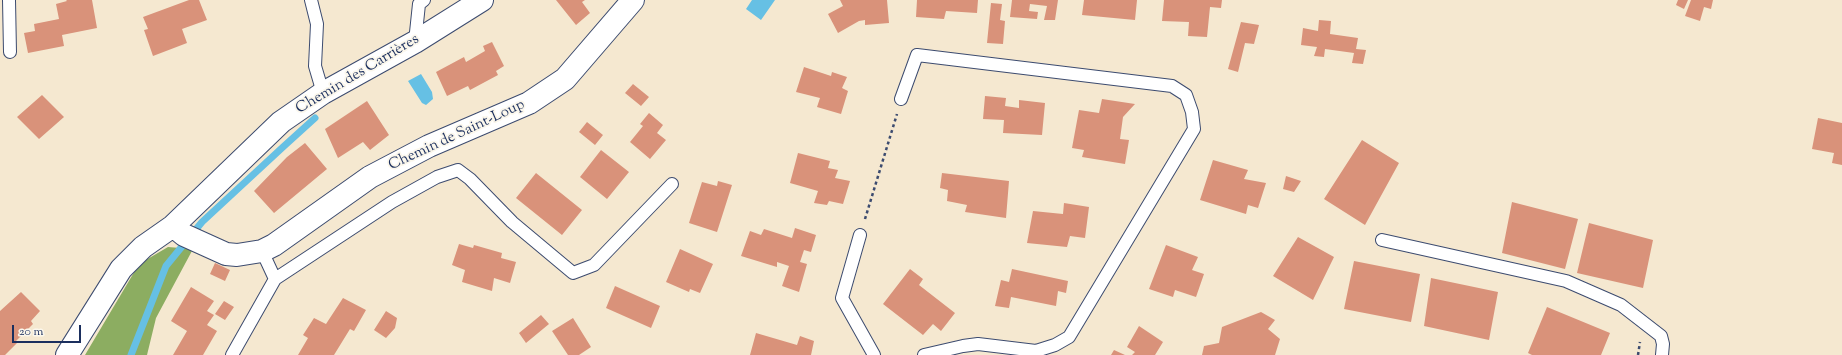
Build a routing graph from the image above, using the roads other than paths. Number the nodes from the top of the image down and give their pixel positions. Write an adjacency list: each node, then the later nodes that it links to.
1 (9, 0): 7 (lane)
2 (311, 0): 8 (lane)
3 (424, 0): 6 (lane)
4 (482, 0): 6 (street, Chemin des Carrières)
5 (633, 0): 14 (street, Chemin de Saint-Loup)
6 (415, 42): 8 (street, Chemin des Carrières)
7 (10, 52)
8 (323, 92): 11 (street, Chemin des Carrières)
9 (901, 99): 19 (lane)
10 (672, 184): 15 (lane)
11 (186, 235): 14 (street, Chemin de Saint-Loup); 16 (street, Chemin des Carrières)
12 (860, 235): 18 (lane)
13 (1382, 240): 20 (lane)
14 (262, 251): 15 (lane)
15 (276, 279): 17 (lane)
16 (67, 355)
17 (232, 355)
18 (874, 355)
19 (924, 355)
20 (1662, 355)

